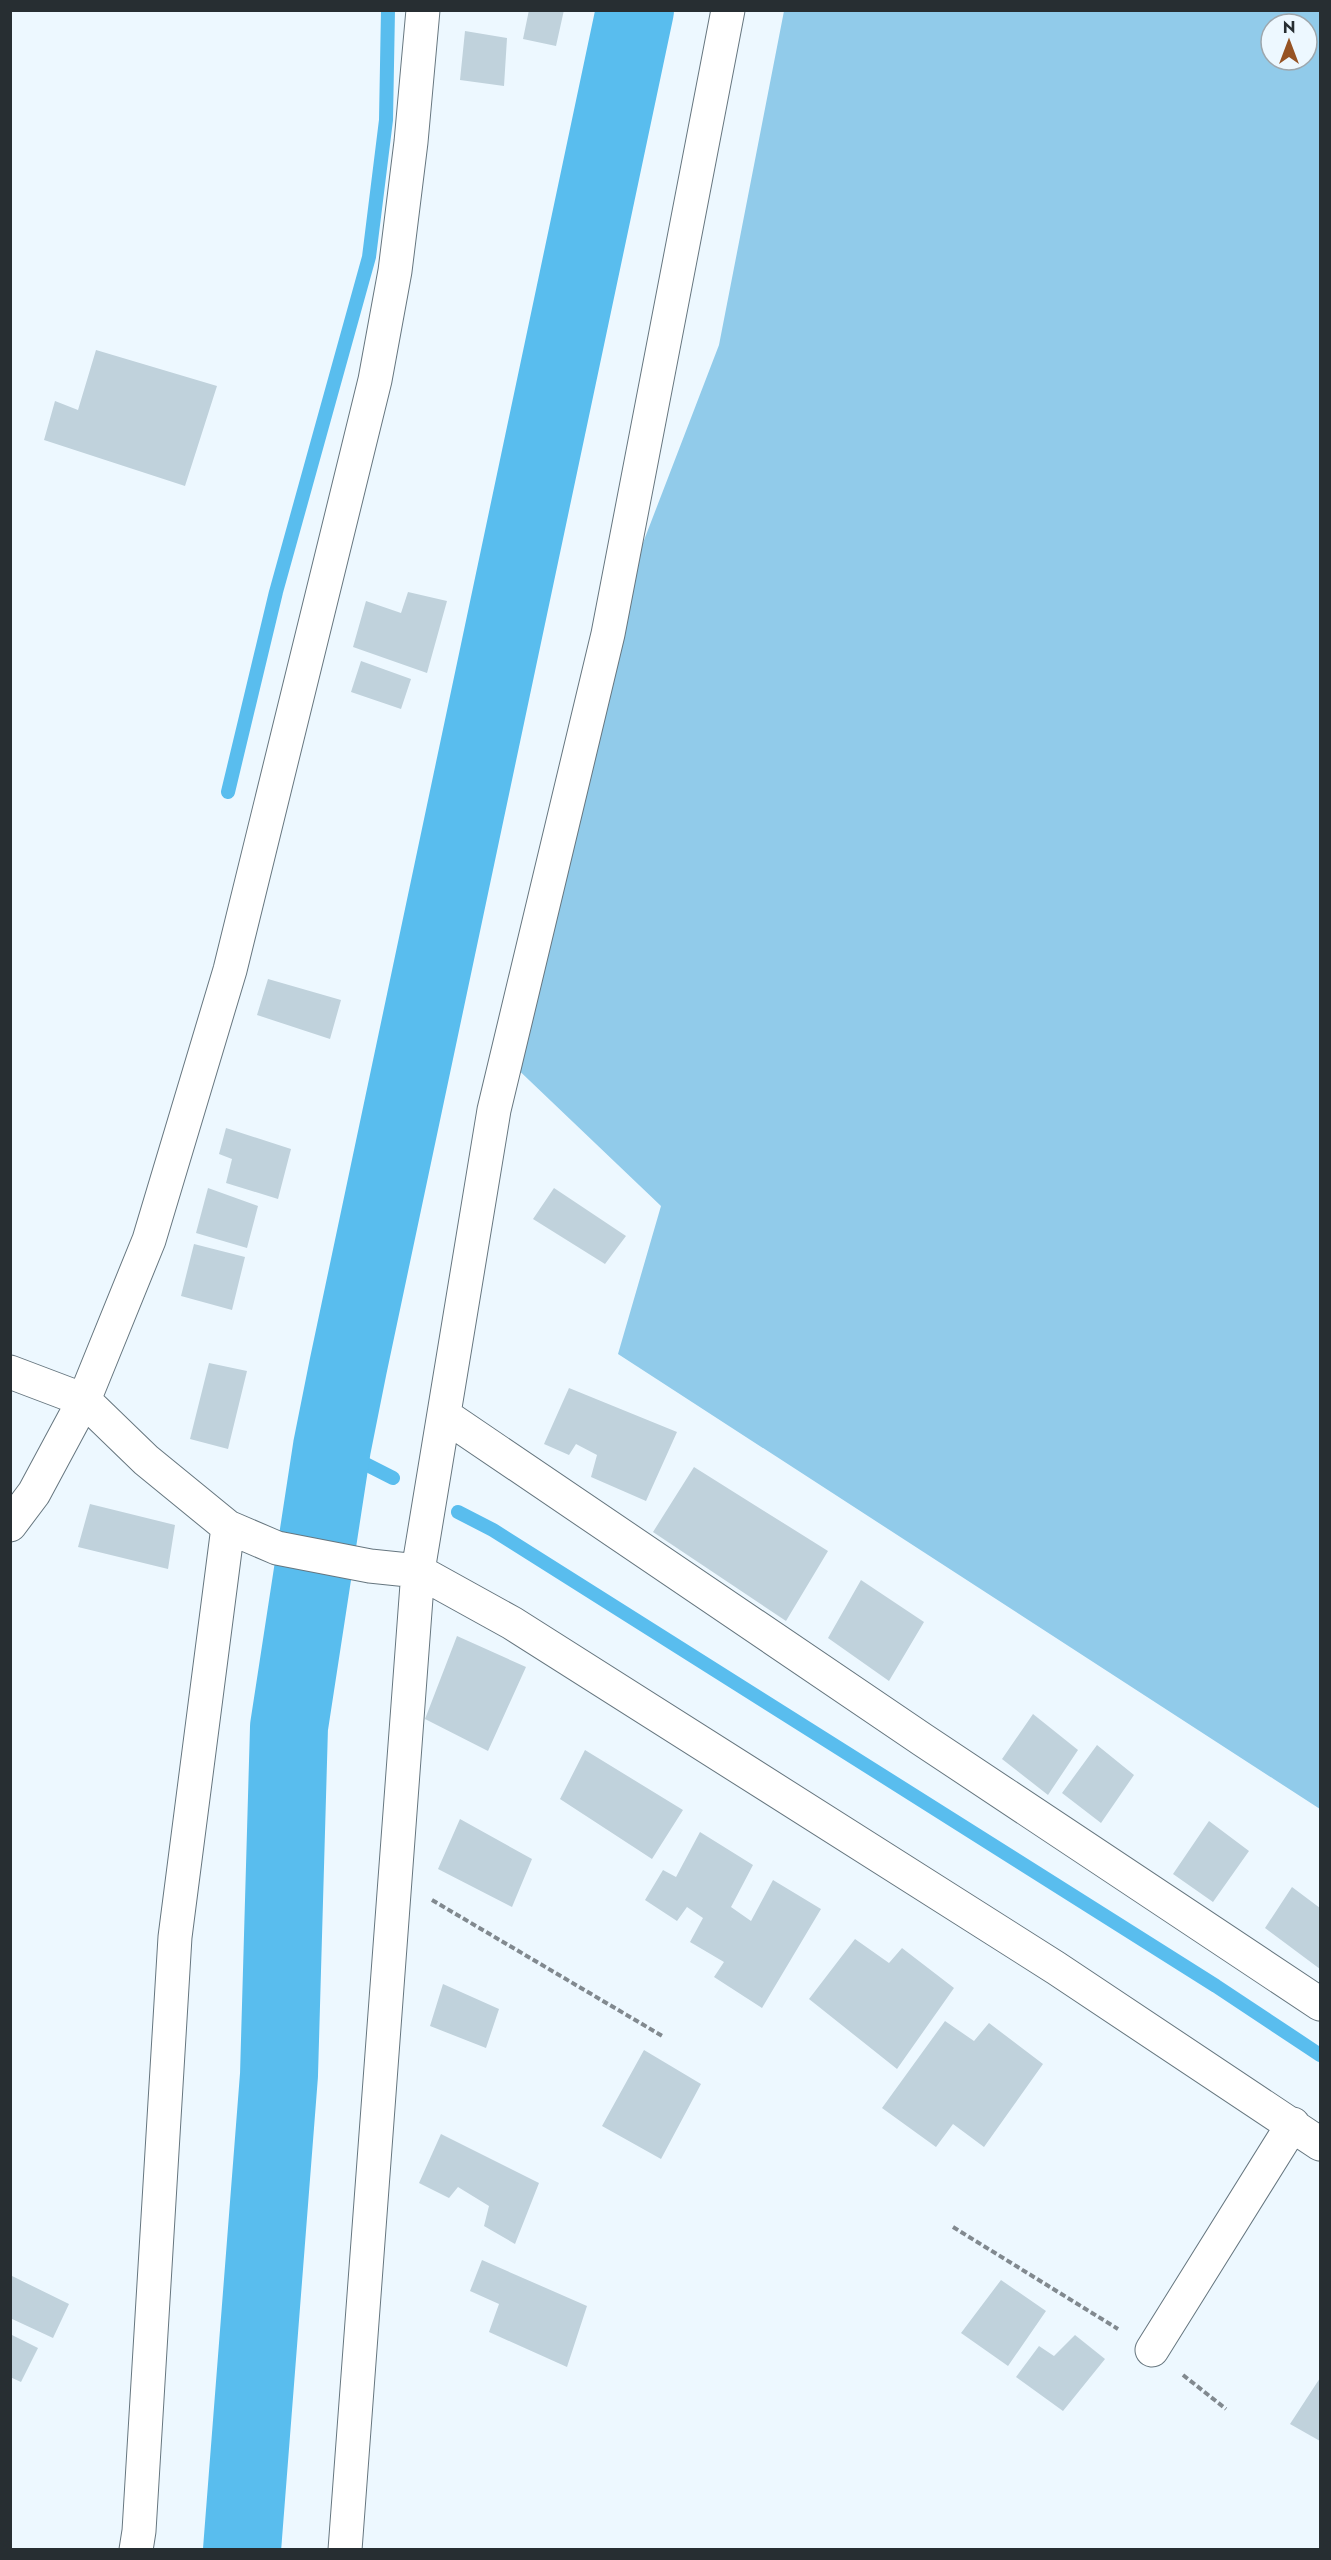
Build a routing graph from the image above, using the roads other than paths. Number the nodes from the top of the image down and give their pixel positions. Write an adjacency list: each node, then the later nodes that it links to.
1 (423, 10): 4 (street)
2 (728, 10): 5 (street)
3 (10, 1372): 4 (street)
4 (84, 1400): 6 (street); 7 (street)
5 (444, 1415): 8 (street); 9 (street)
6 (10, 1525)
7 (228, 1527): 8 (street); 13 (street)
8 (418, 1572): 10 (street); 14 (street)
9 (1320, 2004)
10 (1293, 2124): 11 (street); 12 (street)
11 (1320, 2144)
12 (1152, 2350)
13 (136, 2550)
14 (345, 2550)

